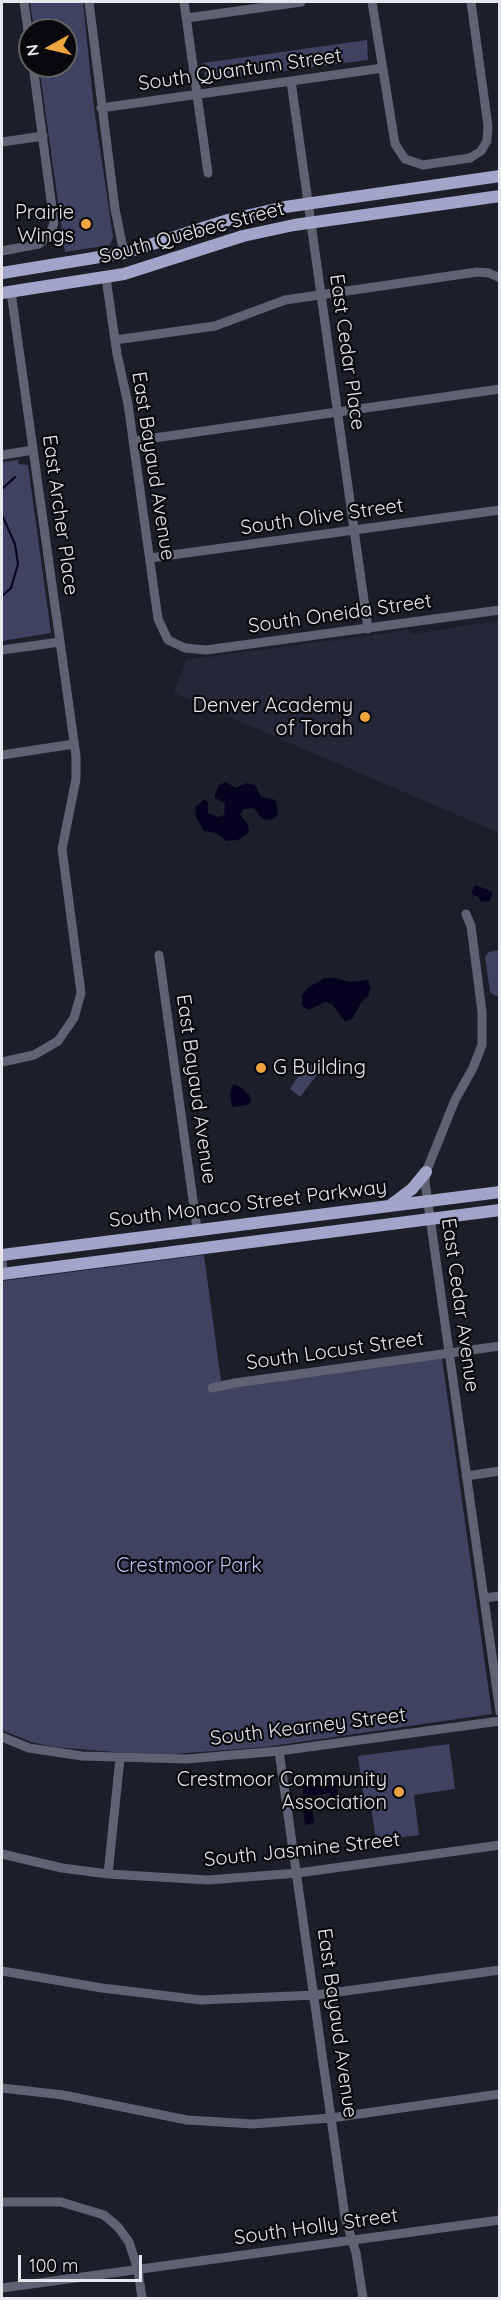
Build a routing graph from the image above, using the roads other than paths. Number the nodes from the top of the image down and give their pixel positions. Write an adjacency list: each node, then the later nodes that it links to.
1 (24, 2): 7 (street)
2 (89, 2): 13 (street)
3 (184, 2): 8 (street)
4 (301, 2): 8 (street)
5 (372, 2): 9 (street)
6 (471, 2): 9 (street)
7 (26, 18)
8 (187, 18): 12 (street)
9 (383, 68): 11 (street, South Quantum Street)
10 (35, 78): 14 (street)
11 (291, 81): 12 (street, South Quantum Street); 19 (street, East Cedar Place)
12 (197, 94): 13 (street, South Quantum Street); 16 (street)
13 (101, 108): 22 (street)
14 (43, 136): 15 (street); 21 (street)
15 (2, 142)
16 (208, 173)
17 (500, 176): 19 (main road, South Quebec Street)
18 (500, 196): 20 (main road, South Quebec Street)
19 (308, 203): 20 (street, East Cedar Place); 22 (main road, South Quebec Street)
20 (310, 223): 24 (main road, South Quebec Street); 27 (street, East Cedar Place)
21 (2, 251)
22 (124, 253): 23 (main road, South Quebec Street)
23 (2, 273)
24 (106, 278): 26 (main road, South Quebec Street); 28 (street, East Bayaud Avenue)
25 (499, 278): 27 (street)
26 (6, 292): 32 (street, East Archer Place)
27 (320, 295): 28 (street); 30 (street, East Cedar Place)
28 (115, 340): 31 (street, East Bayaud Avenue)
29 (500, 389): 30 (street)
30 (337, 412): 31 (street); 35 (street, East Cedar Place)
31 (133, 441): 36 (street, East Bayaud Avenue)
32 (33, 450): 33 (street); 39 (street, East Archer Place)
33 (2, 455)
34 (500, 510): 35 (street, South Olive Street)
35 (354, 531): 36 (street, South Olive Street); 38 (street, East Cedar Place)
36 (150, 558): 40 (street, East Bayaud Avenue)
37 (500, 610): 38 (street, South Oneida Street)
38 (368, 629): 40 (street, South Oneida Street)
39 (60, 642): 41 (street); 42 (street, East Archer Place)
40 (185, 648)
41 (2, 650)
42 (74, 744): 43 (street); 46 (street, East Archer Place)
43 (2, 755)
44 (466, 914): 47 (street, East Cedar Avenue)
45 (159, 955): 54 (street, East Bayaud Avenue)
46 (2, 1062)
47 (426, 1172): 49 (street, East Cedar Avenue); 50 (main road)
48 (500, 1192): 49 (main road, South Monaco Street Parkway)
49 (427, 1201): 50 (main road, South Monaco Street Parkway); 52 (street, East Cedar Avenue)
50 (389, 1205): 53 (main road, South Monaco Street Parkway)
51 (500, 1210): 52 (main road, South Monaco Street Parkway)
52 (430, 1219): 55 (main road, South Monaco Street Parkway); 60 (street, East Cedar Avenue)
53 (265, 1220): 54 (main road, South Monaco Street Parkway); 55 (main road)
54 (197, 1229): 56 (main road, South Monaco Street Parkway); 57 (main road)
55 (208, 1246): 57 (main road, South Monaco Street Parkway)
56 (2, 1255)
57 (130, 1256): 58 (main road, South Monaco Street Parkway)
58 (2, 1269)
59 (500, 1346): 60 (street, South Locust Street)
60 (448, 1353): 61 (street, South Locust Street); 63 (street, East Cedar Avenue)
61 (212, 1388)
62 (500, 1471): 63 (street)
63 (466, 1476): 65 (street, East Cedar Avenue)
64 (500, 1596): 65 (street)
65 (484, 1598): 66 (street, East Cedar Avenue)
66 (500, 1712)
67 (500, 1721): 69 (street, South Kearney Street)
68 (2, 1737): 70 (street, South Kearney Street)
69 (279, 1751): 70 (street, South Kearney Street); 73 (street, East Bayaud Avenue)
70 (120, 1758): 74 (street)
71 (500, 1845): 73 (street, South Jasmine Street)
72 (2, 1854): 74 (street, South Jasmine Street)
73 (298, 1873): 74 (street, South Jasmine Street); 77 (street, East Bayaud Avenue)
74 (108, 1874)
75 (500, 1970): 77 (street)
76 (2, 1971): 77 (street)
77 (316, 1995): 80 (street, East Bayaud Avenue)
78 (2, 2088): 80 (street)
79 (500, 2094): 80 (street)
80 (331, 2118): 83 (street, East Bayaud Avenue)
81 (2, 2202): 84 (street)
82 (500, 2220): 83 (street, South Holly Street)
83 (352, 2241): 84 (street, South Holly Street); 87 (street, East Bayaud Avenue)
84 (138, 2270): 85 (street, South Holly Street); 86 (street)
85 (2, 2289)
86 (142, 2298)
87 (363, 2298)

